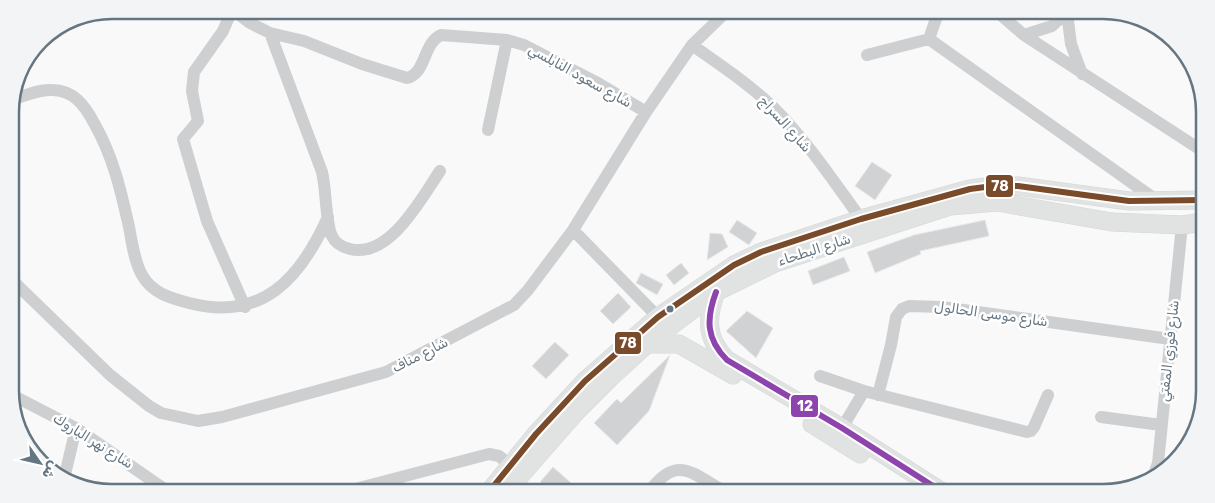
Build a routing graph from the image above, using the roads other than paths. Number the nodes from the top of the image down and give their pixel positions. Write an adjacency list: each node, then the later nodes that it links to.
1 (229, 19): 29 (street)
2 (245, 19): 8 (street, شارع سعود النابلسي)
3 (719, 19): 12 (street, شارع مناف)
4 (936, 19): 10 (street)
5 (1005, 19): 9 (street)
6 (1059, 19): 9 (street)
7 (1069, 19): 14 (street)
8 (270, 33): 11 (street, شارع سعود النابلسي); 22 (street)
9 (1024, 35): 14 (street)
10 (929, 39): 13 (street); 21 (street)
11 (507, 40): 16 (street, شارع سعود النابلسي); 17 (street)
12 (692, 45): 16 (street, شارع مناف); 23 (street, شارع السراج)
13 (867, 55)
14 (1082, 74): 18 (street)
15 (20, 98): 29 (street)
16 (646, 112): 26 (street, شارع مناف)
17 (488, 130)
18 (1196, 147)
19 (440, 171): 22 (street)
20 (1196, 198): 21 (street, شارع البطحاء)
21 (1159, 202): 23 (street, شارع البطحاء)
22 (328, 217): 29 (street)
23 (861, 219): 30 (street, شارع البطحاء)
24 (1196, 223): 25 (street, شارع البطحاء)
25 (1182, 225): 28 (street, شارع البطحاء); 32 (street, شارع فوزي المفتي)
26 (573, 230): 27 (street, شارع مناف); 30 (street)
27 (19, 287)
28 (716, 292): 31 (street); 33 (street, شارع البطحاء)
29 (245, 307)
30 (658, 317): 44 (street, شارع البطحاء)
31 (709, 328): 34 (street); 43 (street)
32 (1170, 339): 37 (street, شارع موسى الحالول); 41 (street, شارع فوزي المفتي)
33 (647, 344): 34 (street); 50 (street, شارع البطحاء)
34 (688, 348): 53 (street)
35 (820, 376): 36 (street)
36 (864, 391): 37 (street); 43 (street)
37 (878, 395): 38 (street)
38 (1048, 395)
39 (20, 400): 42 (street, شارع نهر الباروك)
40 (1101, 417): 41 (street)
41 (1161, 425): 45 (street, شارع فوزي المفتي)
42 (76, 428): 46 (street); 47 (street, شارع نهر الباروك)
43 (842, 428): 54 (street)
44 (510, 465): 48 (street); 49 (street, شارع البطحاء)
45 (1156, 468)
46 (66, 472)
47 (159, 484)
48 (374, 484)
49 (495, 484)
50 (514, 484)
51 (655, 484): 52 (street)
52 (711, 484)
53 (909, 484)
54 (930, 484)

